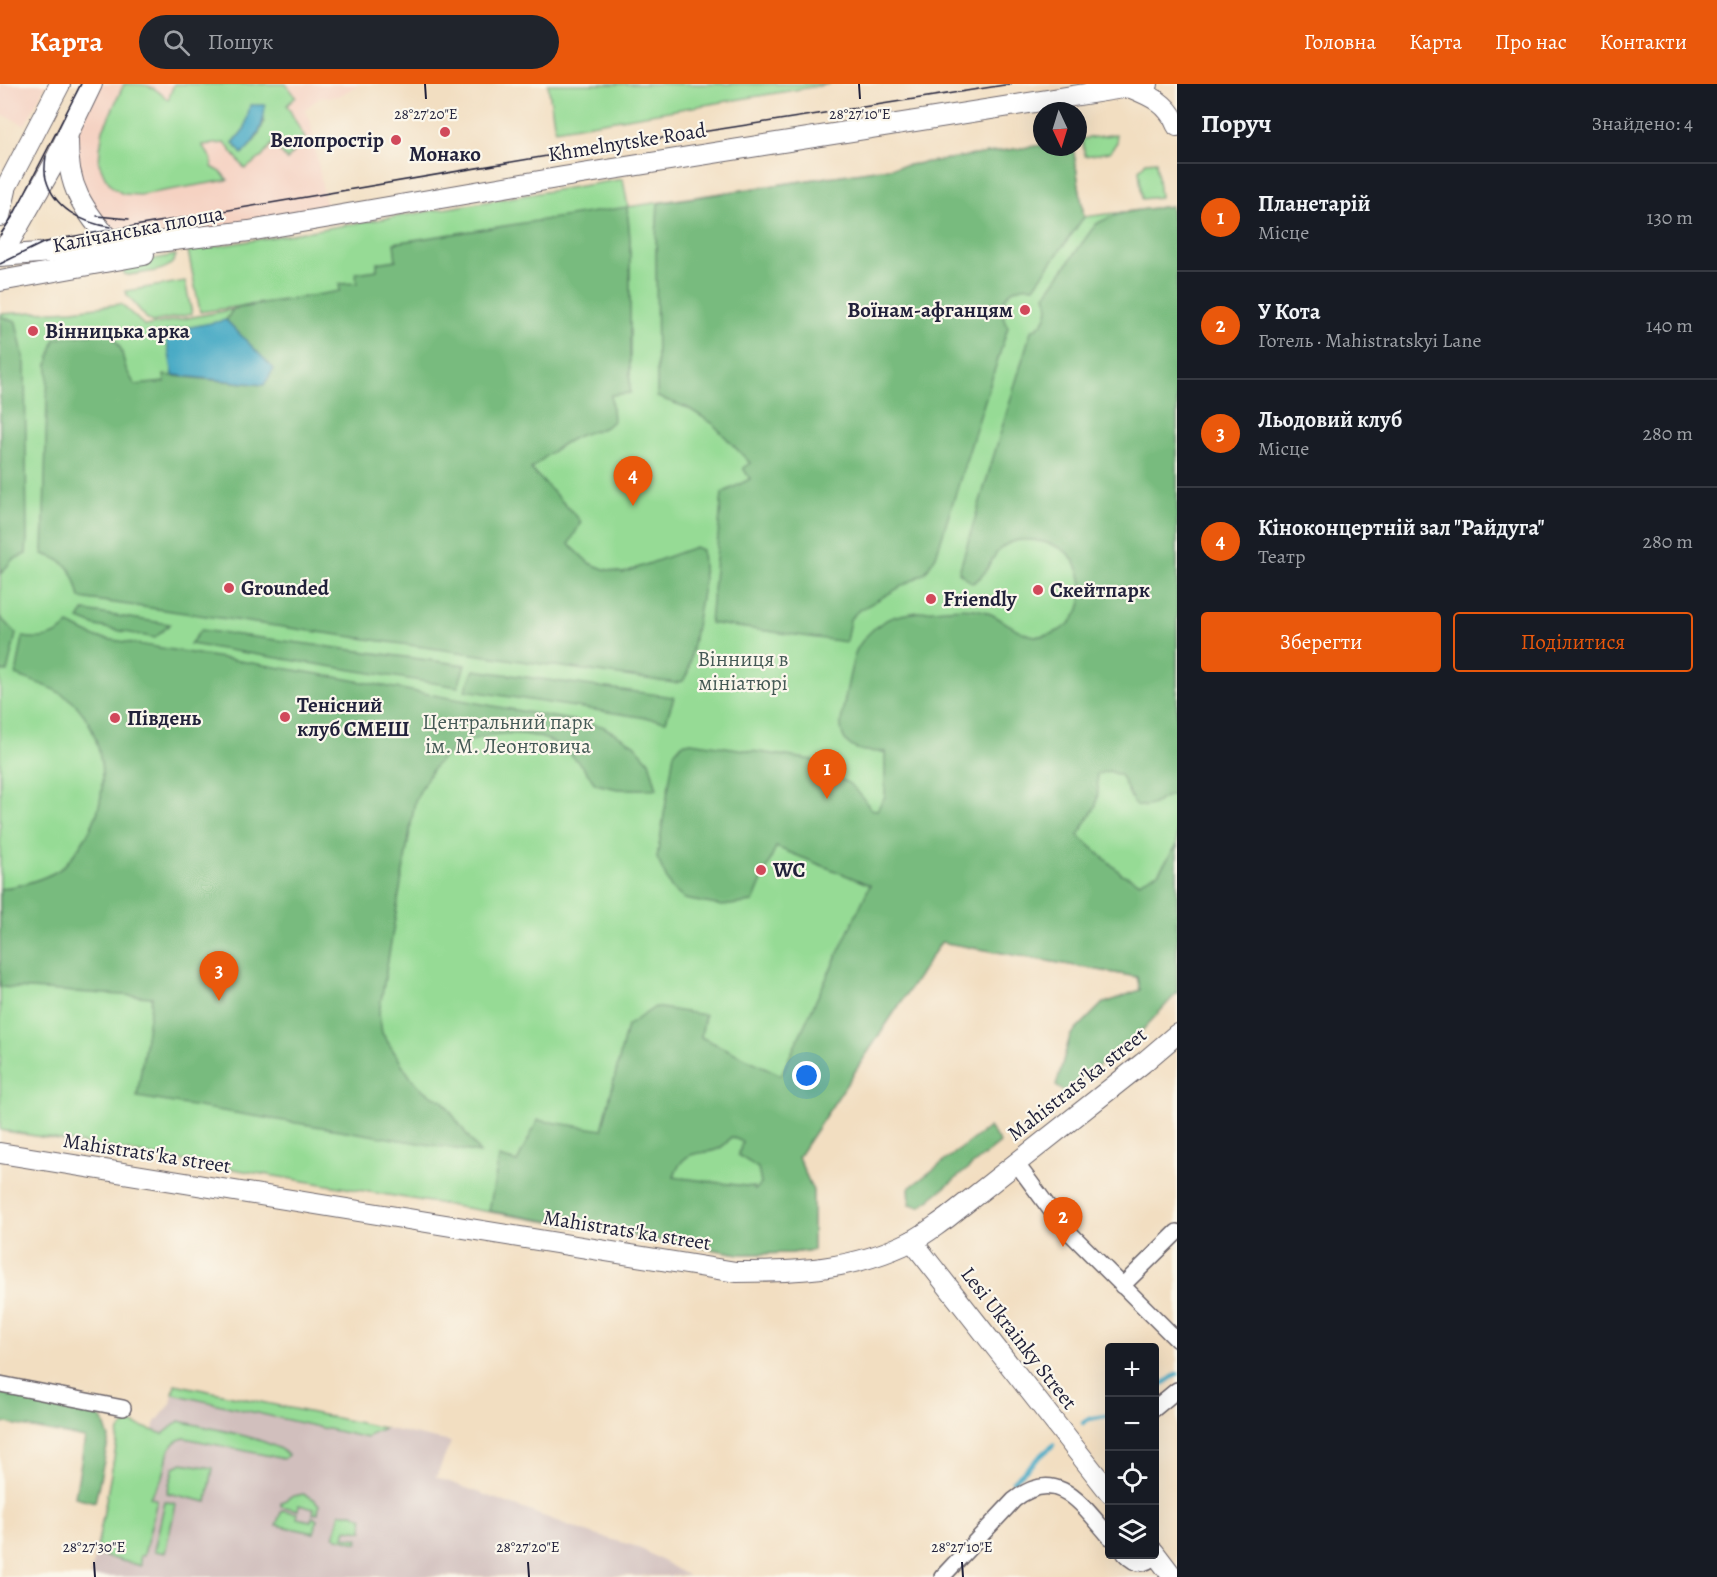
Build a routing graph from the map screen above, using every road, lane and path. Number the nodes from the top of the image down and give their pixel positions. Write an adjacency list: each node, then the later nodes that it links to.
1 (60, 84): 6 (main road)
2 (92, 84): 5 (main road)
3 (1139, 85): 4 (main road); 8 (main road, Khmelnytske Road)
4 (1177, 126)
5 (69, 133): 9 (main road, Калічанська площа); 10 (main road)
6 (3, 194): 7 (main road)
7 (0, 216)
8 (249, 231): 9 (main road, Khmelnytske Road); 11 (main road, Калічанська площа)
9 (114, 247): 10 (main road, Калічанська площа)
10 (2, 251): 11 (main road, Калічанська площа)
11 (36, 274): 12 (main road, Калічанська площа)
12 (0, 281)
13 (1177, 1034): 15 (main road, Mahistrats'ka street)
14 (0, 1153): 17 (main road, Mahistrats'ka street)
15 (1017, 1163): 17 (main road, Mahistrats'ka street); 18 (street)
16 (1177, 1232): 18 (street)
17 (912, 1241): 24 (main road, Lesi Ukrainky Street)
18 (1122, 1286): 19 (street)
19 (1177, 1340)
20 (0, 1384): 23 (street)
21 (1177, 1390): 22 (street)
22 (1159, 1406)
23 (123, 1408)
24 (1105, 1487)
25 (1105, 1531): 29 (street)
26 (1159, 1558): 30 (main road)
27 (1130, 1559): 28 (street)
28 (1151, 1559)
29 (942, 1577)
30 (1173, 1577)

